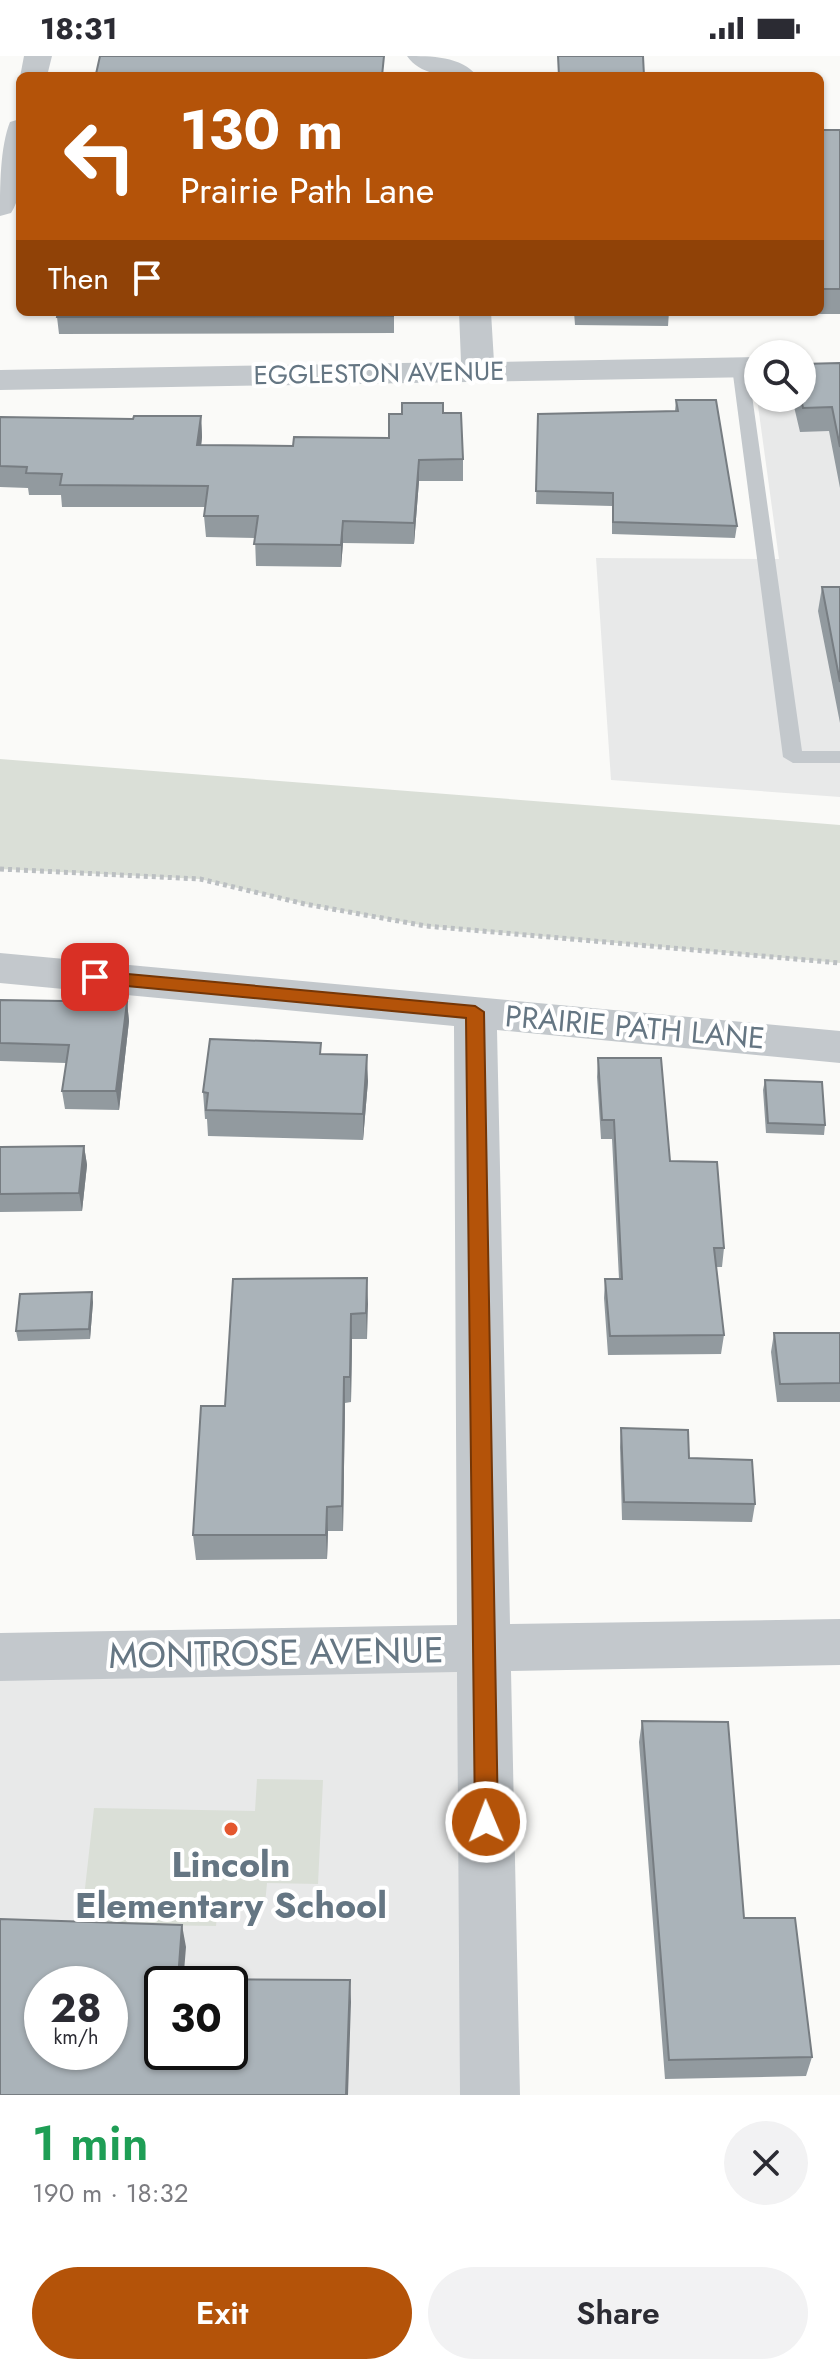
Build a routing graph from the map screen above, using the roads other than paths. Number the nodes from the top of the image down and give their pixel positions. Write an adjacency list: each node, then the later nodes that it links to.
1 (421, 56): 2 (street)
2 (455, 72)
3 (16, 144): 4 (street)
4 (0, 207)
5 (475, 316): 7 (street)
6 (744, 367): 7 (street, EGGLESTON AVENUE)
7 (478, 372): 8 (street, EGGLESTON AVENUE)
8 (0, 380)
9 (754, 412): 10 (lane)
10 (840, 757)
11 (0, 968): 12 (street, PRAIRIE PATH LANE)
12 (475, 1012): 13 (street, PRAIRIE PATH LANE); 15 (street)
13 (840, 1047)
14 (840, 1642): 15 (street, MONTROSE AVENUE)
15 (484, 1648): 16 (street, MONTROSE AVENUE); 17 (street)
16 (0, 1657)
17 (490, 2095)

